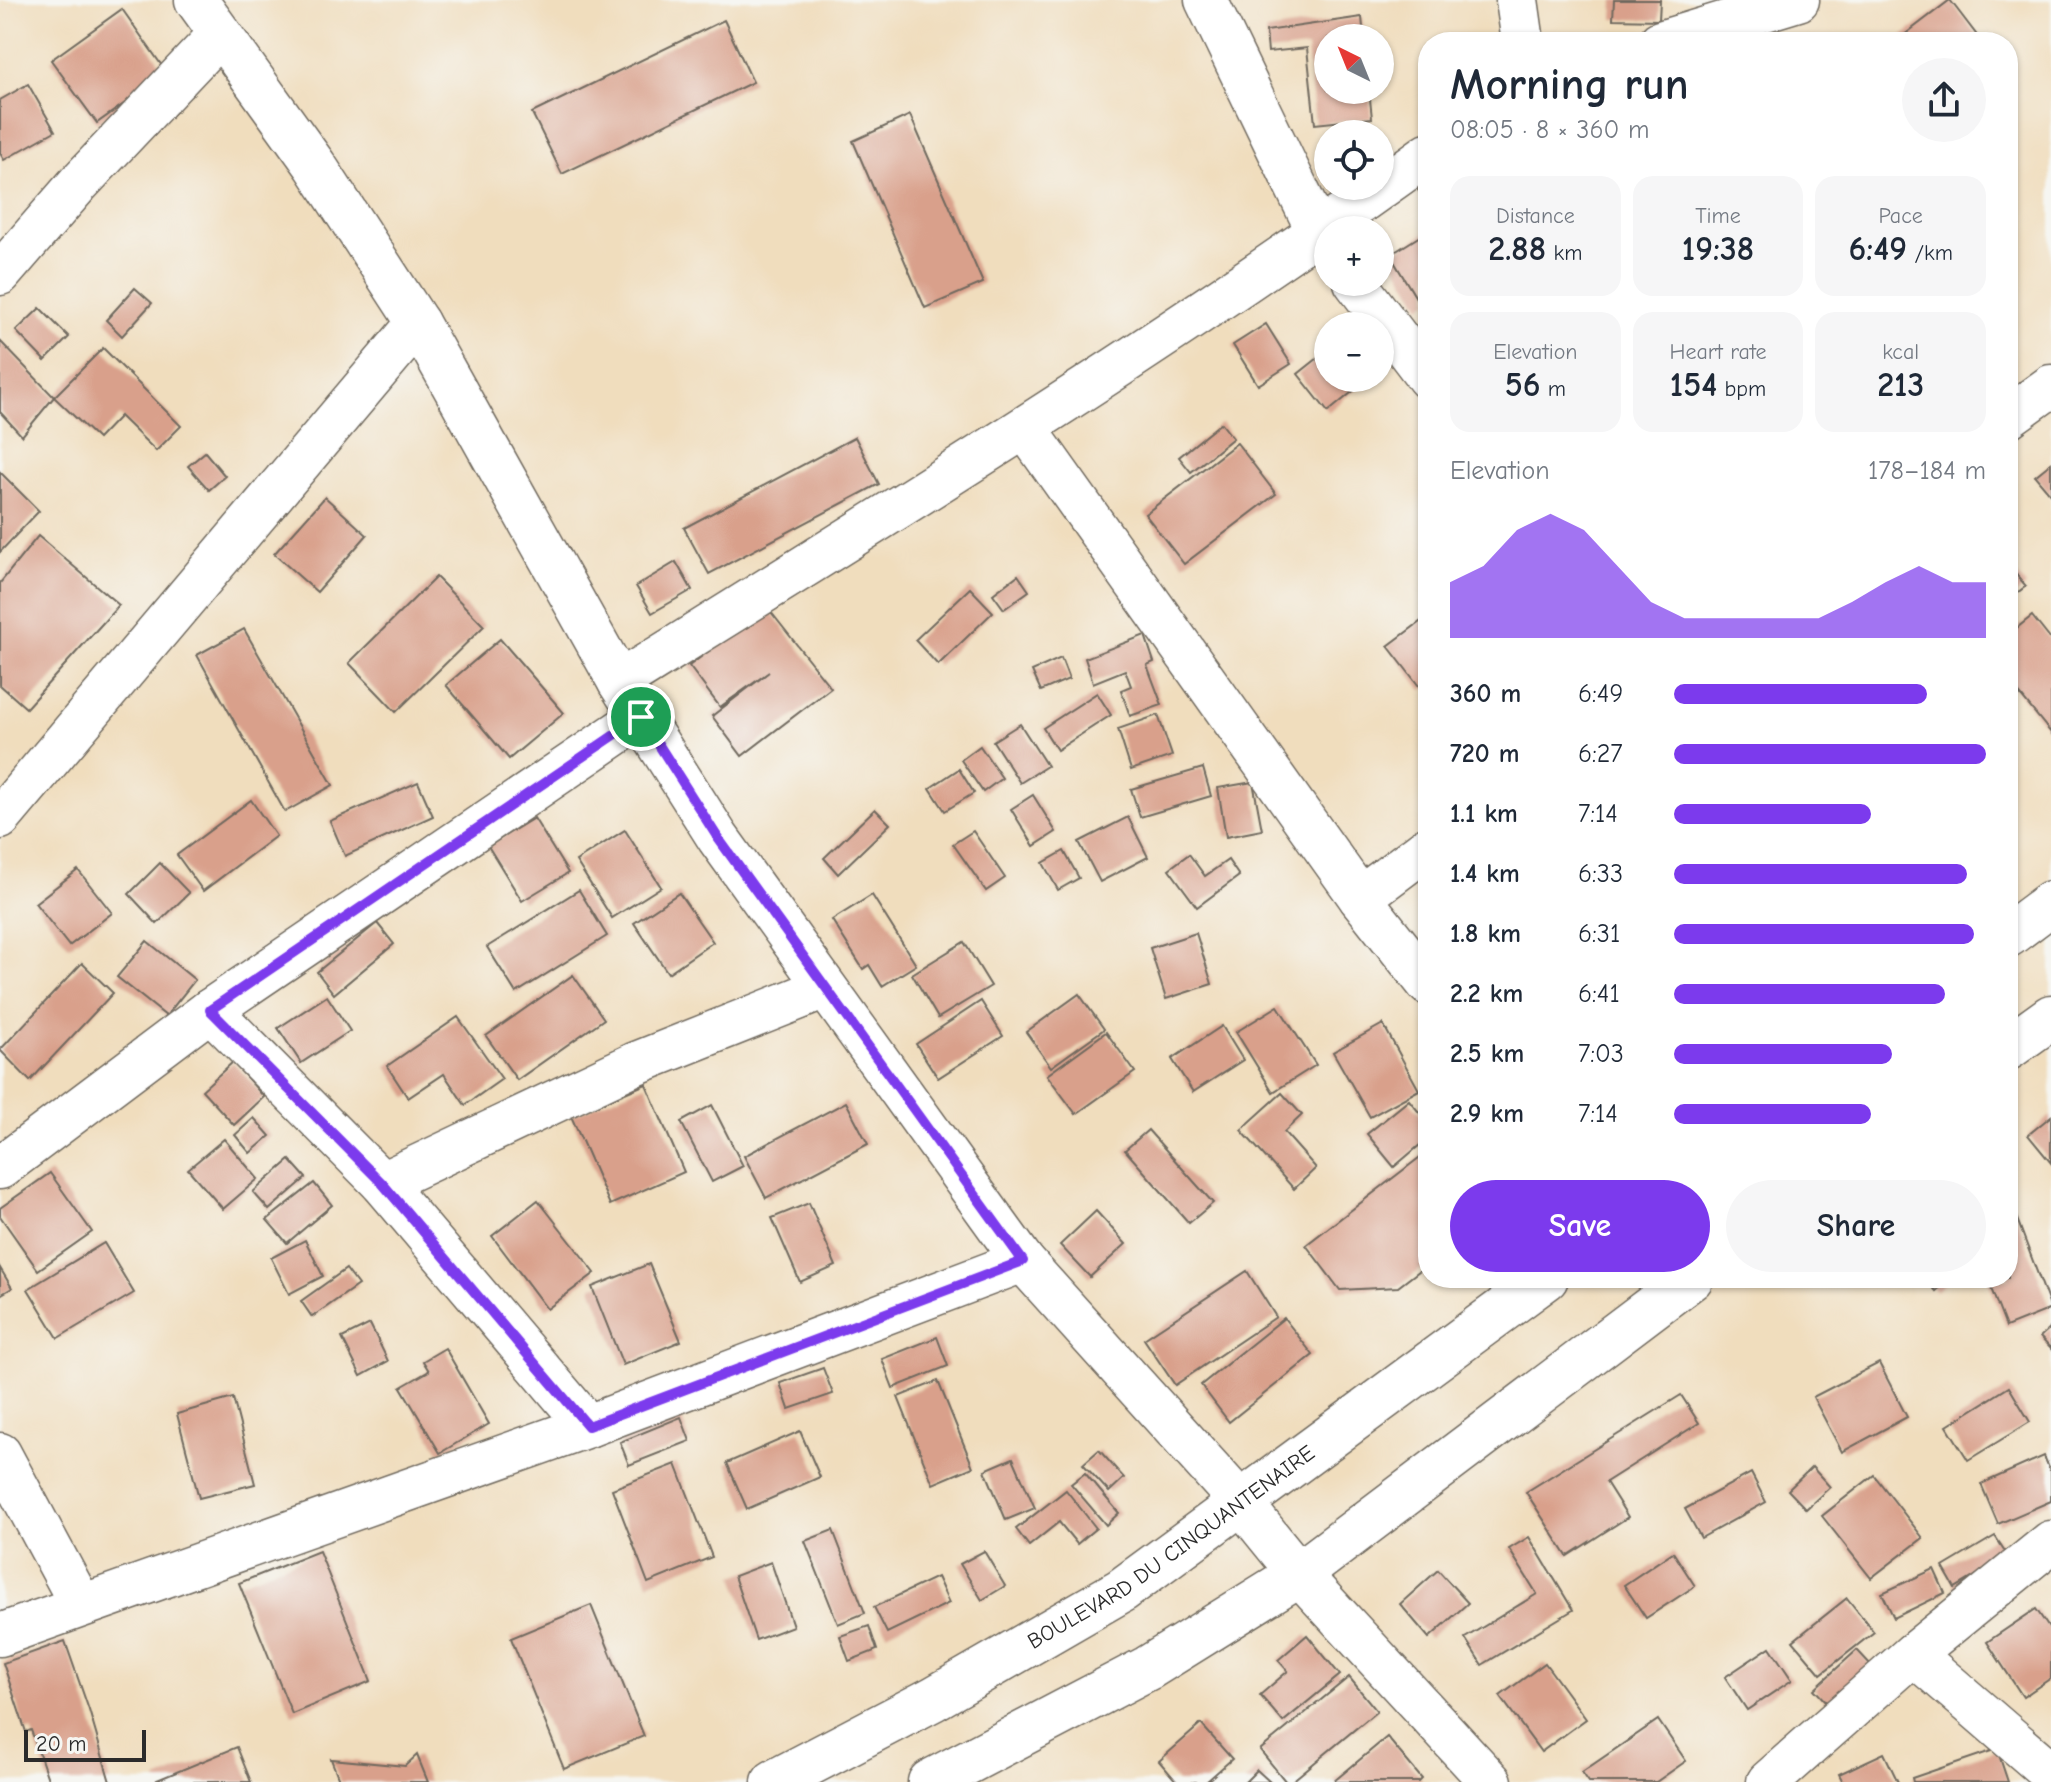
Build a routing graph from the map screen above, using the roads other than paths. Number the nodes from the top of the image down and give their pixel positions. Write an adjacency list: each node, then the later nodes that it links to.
1 (196, 0): 7 (street)
2 (1206, 0): 10 (street)
3 (1517, 0): 5 (street)
4 (1798, 0): 6 (street)
5 (1522, 32)
6 (1693, 32)
7 (220, 34): 12 (street); 14 (street)
8 (1418, 162): 9 (street)
9 (1352, 216)
10 (1314, 222)
11 (1314, 246): 18 (street)
12 (0, 274)
13 (1366, 296): 15 (street)
14 (418, 323): 19 (street); 20 (street)
15 (1418, 365)
16 (2051, 386): 17 (street)
17 (2018, 410)
18 (1026, 429): 19 (street); 22 (street)
19 (630, 700): 26 (street); 27 (street)
20 (0, 818)
21 (1418, 854): 22 (street)
22 (1360, 898): 25 (street)
23 (2051, 903): 24 (main road)
24 (2018, 928)
25 (1418, 971)
26 (825, 988): 31 (street); 32 (street)
27 (210, 1010): 30 (street); 31 (street)
28 (2051, 1017): 29 (main road)
29 (2018, 1041)
30 (0, 1168)
31 (382, 1183): 35 (street)
32 (1023, 1261): 35 (street); 37 (street)
33 (1533, 1288): 37 (main road, BOULEVARD DU CINQUANTENAIRE)
34 (1678, 1288): 39 (main road)
35 (588, 1426): 40 (street)
36 (0, 1454): 40 (street)
37 (1243, 1505): 39 (street); 44 (main road, BOULEVARD DU CINQUANTENAIRE)
38 (2051, 1542): 42 (street)
39 (1299, 1574): 45 (main road); 46 (street)
40 (81, 1605): 41 (street)
41 (0, 1635)
42 (1913, 1654): 43 (street); 47 (street)
43 (2051, 1773)
44 (774, 1782)
45 (930, 1782)
46 (1491, 1782)
47 (1768, 1782)

